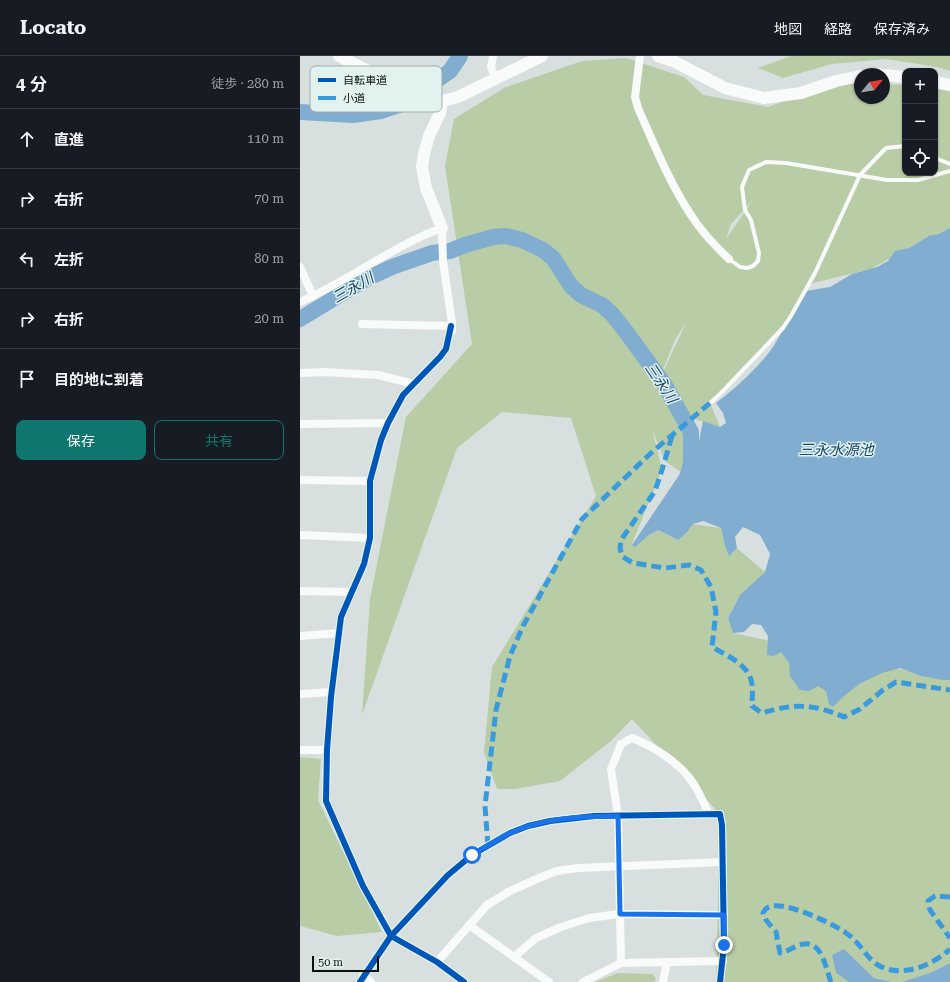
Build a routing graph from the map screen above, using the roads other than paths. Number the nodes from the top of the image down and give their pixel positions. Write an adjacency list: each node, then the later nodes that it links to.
1 (339, 56): 6 (main road)
2 (492, 56): 10 (street)
3 (542, 56): 10 (main road)
4 (640, 56): 21 (street)
5 (658, 56): 8 (main road)
6 (358, 66)
7 (890, 76): 9 (main road)
8 (854, 77)
9 (902, 77)
10 (496, 79): 13 (main road)
11 (938, 83): 12 (main road)
12 (950, 85)
13 (442, 100)
14 (440, 112): 20 (main road)
15 (902, 146): 19 (lane)
16 (938, 159): 17 (lane)
17 (950, 164)
18 (950, 171): 19 (lane)
19 (860, 175): 21 (lane); 29 (lane)
20 (442, 228): 23 (street); 26 (street)
21 (729, 259)
22 (300, 267): 23 (street)
23 (313, 296): 24 (street)
24 (300, 302)
25 (362, 324): 26 (street)
26 (451, 326): 28 (street)
27 (300, 373): 28 (street)
28 (414, 384): 30 (street)
29 (710, 403)
30 (388, 423): 31 (street); 33 (street)
31 (300, 424)
32 (300, 480): 33 (street)
33 (370, 481): 35 (street)
34 (300, 535): 35 (street)
35 (370, 538): 37 (street)
36 (300, 591): 37 (street)
37 (352, 592): 38 (street)
38 (339, 633): 39 (street); 40 (street)
39 (300, 636)
40 (331, 692): 41 (street); 43 (street)
41 (300, 694)
42 (300, 750): 43 (street)
43 (327, 750): 51 (street)
44 (709, 814): 45 (street); 45 (street); 46 (street)
45 (618, 816): 47 (street); 51 (street)
46 (723, 862): 47 (street); 49 (street)
47 (619, 865): 48 (street); 50 (street)
48 (620, 914): 49 (street); 52 (street); 56 (street)
49 (724, 915): 53 (street)
50 (469, 925): 52 (street); 54 (street)
51 (391, 936): 54 (street); 57 (street)
52 (514, 957): 60 (street)
53 (723, 961): 55 (street); 63 (street)
54 (437, 962): 59 (street)
55 (667, 962): 56 (street); 62 (street)
56 (621, 963): 61 (street)
57 (362, 979): 58 (street)
58 (371, 982)
59 (464, 982)
60 (549, 982)
61 (583, 982)
62 (663, 982)
63 (720, 982)

